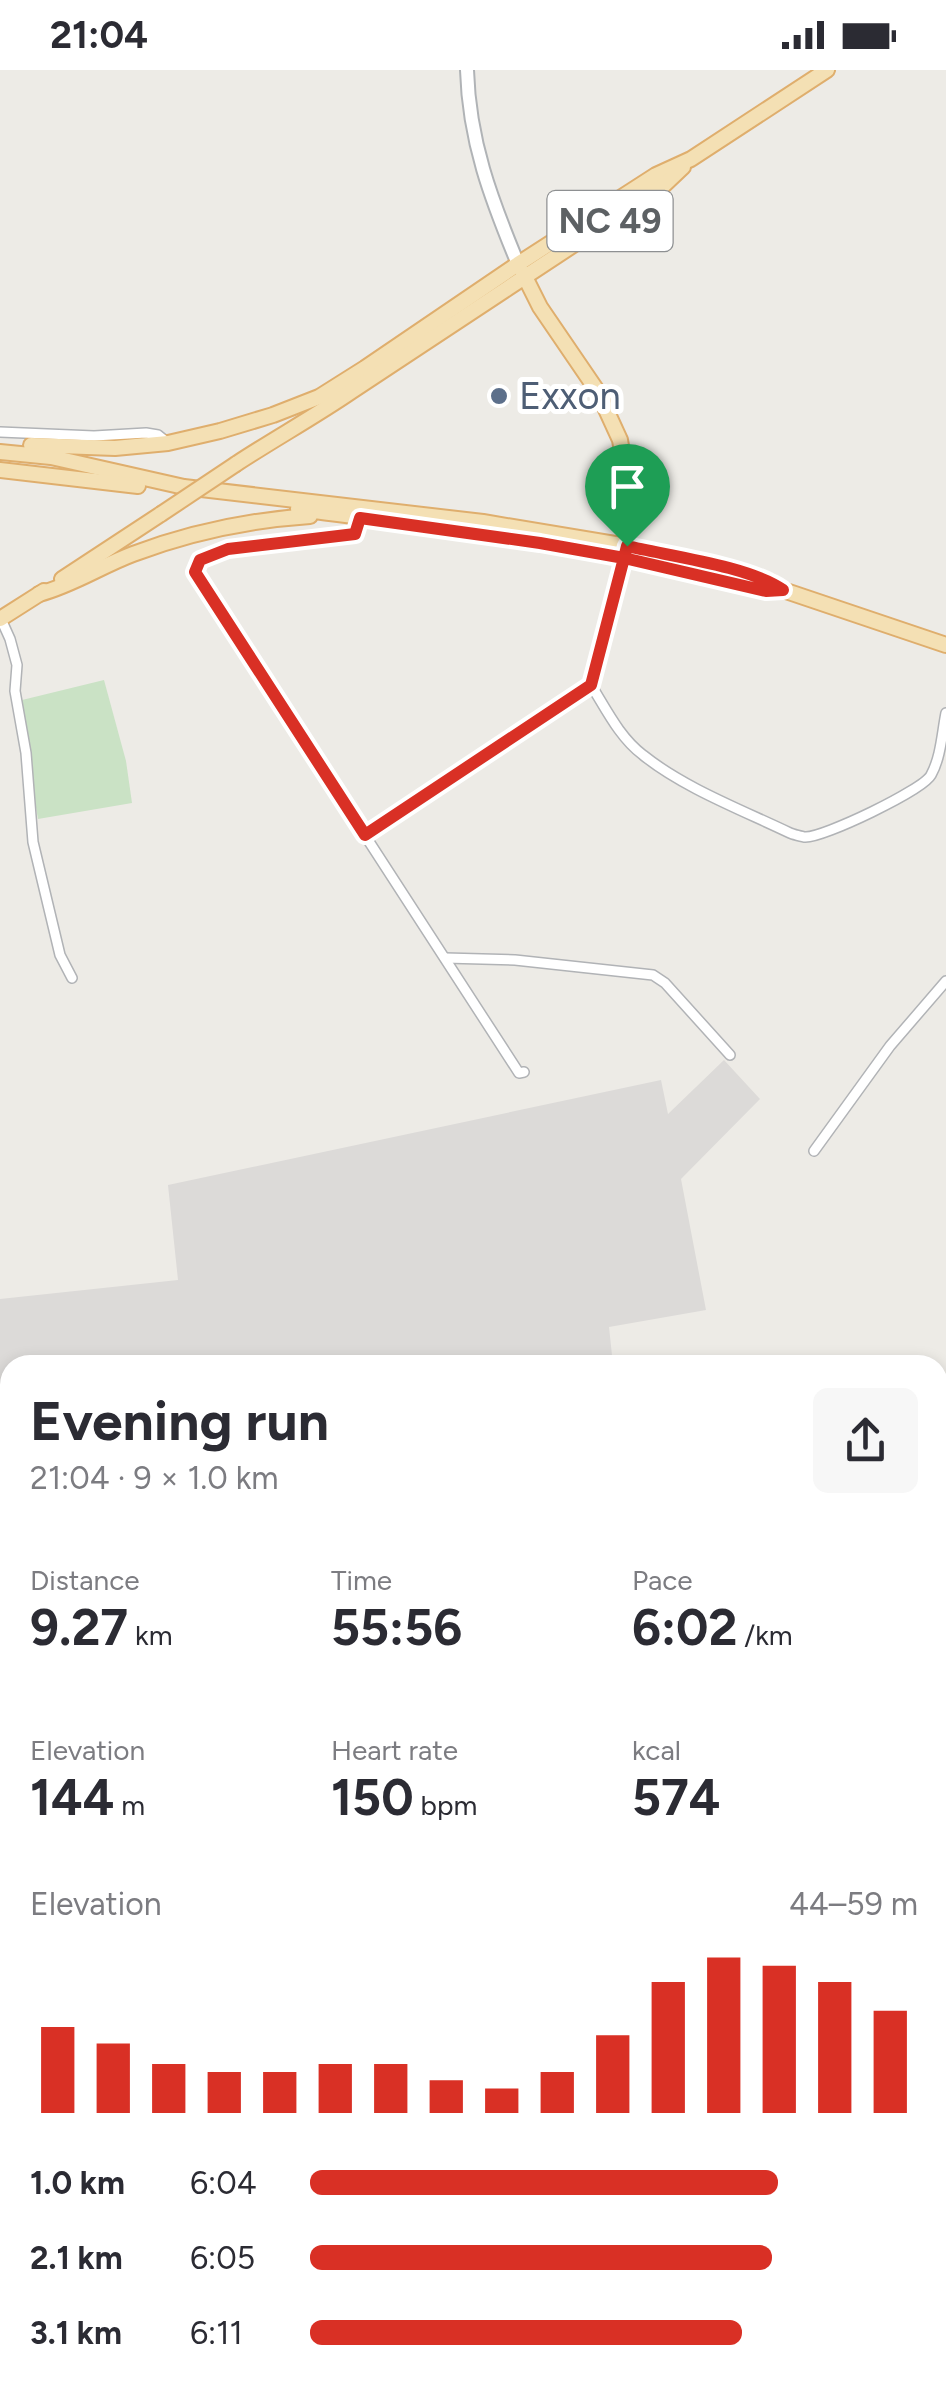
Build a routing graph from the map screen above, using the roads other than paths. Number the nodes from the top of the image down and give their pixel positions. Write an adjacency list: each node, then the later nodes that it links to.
1 (466, 70): 3 (main road)
2 (828, 70): 3 (main road, NC 49)
3 (522, 270): 4 (main road, NC 49); 5 (main road, NC 49); 14 (main road)
4 (335, 388): 5 (main road); 7 (main road, NC 49)
5 (288, 430): 15 (main road, bridge)
6 (0, 432): 7 (street)
7 (168, 443): 8 (main road, NC 49)
8 (0, 444)
9 (0, 452): 11 (main road)
10 (0, 470): 11 (main road)
11 (109, 476): 12 (main road); 14 (main road)
12 (336, 515): 13 (main road); 15 (main road)
13 (360, 518): 14 (main road); 20 (street)
14 (625, 552): 17 (main road); 18 (street)
15 (39, 594): 16 (main road)
16 (0, 619): 22 (street)
17 (946, 645)
18 (591, 685): 19 (street); 20 (street)
19 (946, 713)
20 (365, 835): 21 (street)
21 (445, 958): 24 (street); 25 (street)
22 (72, 978)
23 (946, 981): 26 (street)
24 (730, 1055)
25 (524, 1072)
26 (814, 1151)

